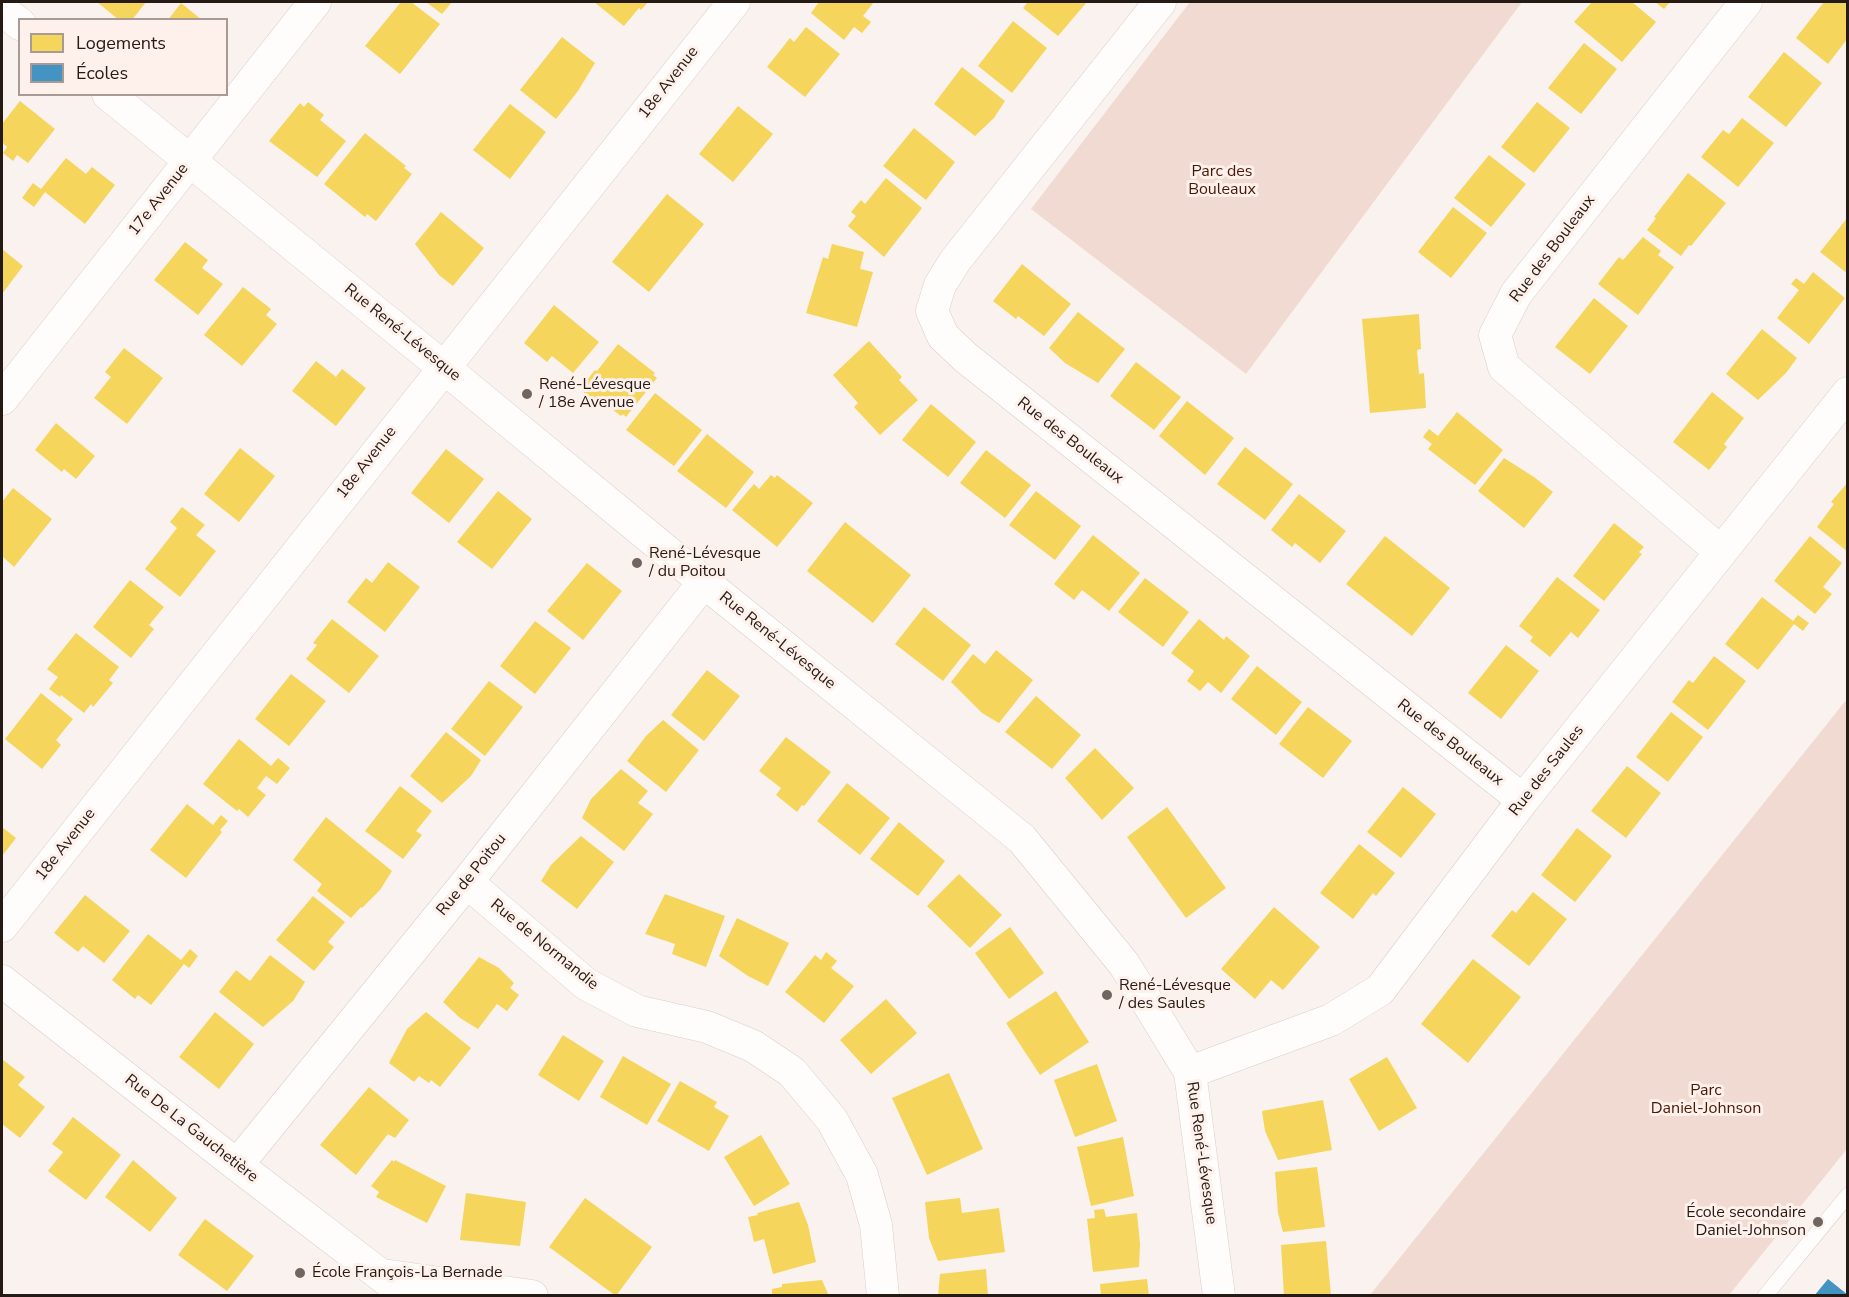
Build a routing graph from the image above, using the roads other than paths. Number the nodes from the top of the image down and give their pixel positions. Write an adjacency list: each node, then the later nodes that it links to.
1 (315, 2): 8 (street, 17e Avenue)
2 (734, 2): 9 (street, 18e Avenue)
3 (1160, 2): 14 (street, Rue des Bouleaux)
4 (1746, 2): 12 (street, Rue des Bouleaux)
5 (2, 10): 6 (street)
6 (18, 22)
7 (110, 96): 8 (street, Rue René-Lévesque)
8 (190, 160): 9 (street, Rue René-Lévesque); 11 (street, 17e Avenue)
9 (443, 367): 13 (street, Rue René-Lévesque); 16 (street, 18e Avenue)
10 (1848, 393): 12 (street, Rue des Saules)
11 (2, 399)
12 (1721, 552): 14 (street, Rue des Saules)
13 (704, 582): 15 (street, Rue de Poitou); 18 (street, Rue René-Lévesque)
14 (1523, 800): 18 (street, Rue des Saules)
15 (467, 882): 19 (street, Rue de Poitou); 24 (street, Rue de Normandie)
16 (2, 926)
17 (2, 981): 19 (street, Rue De La Gauchetière)
18 (1190, 1072): 25 (street, Rue René-Lévesque)
19 (237, 1165): 21 (street, Rue De La Gauchetière)
20 (1848, 1195): 26 (lane)
21 (382, 1275): 22 (street, Rue De La Gauchetière); 23 (street, Rue De La Gauchetière)
22 (408, 1296)
23 (532, 1296)
24 (883, 1296)
25 (1219, 1296)
26 (1765, 1296)

